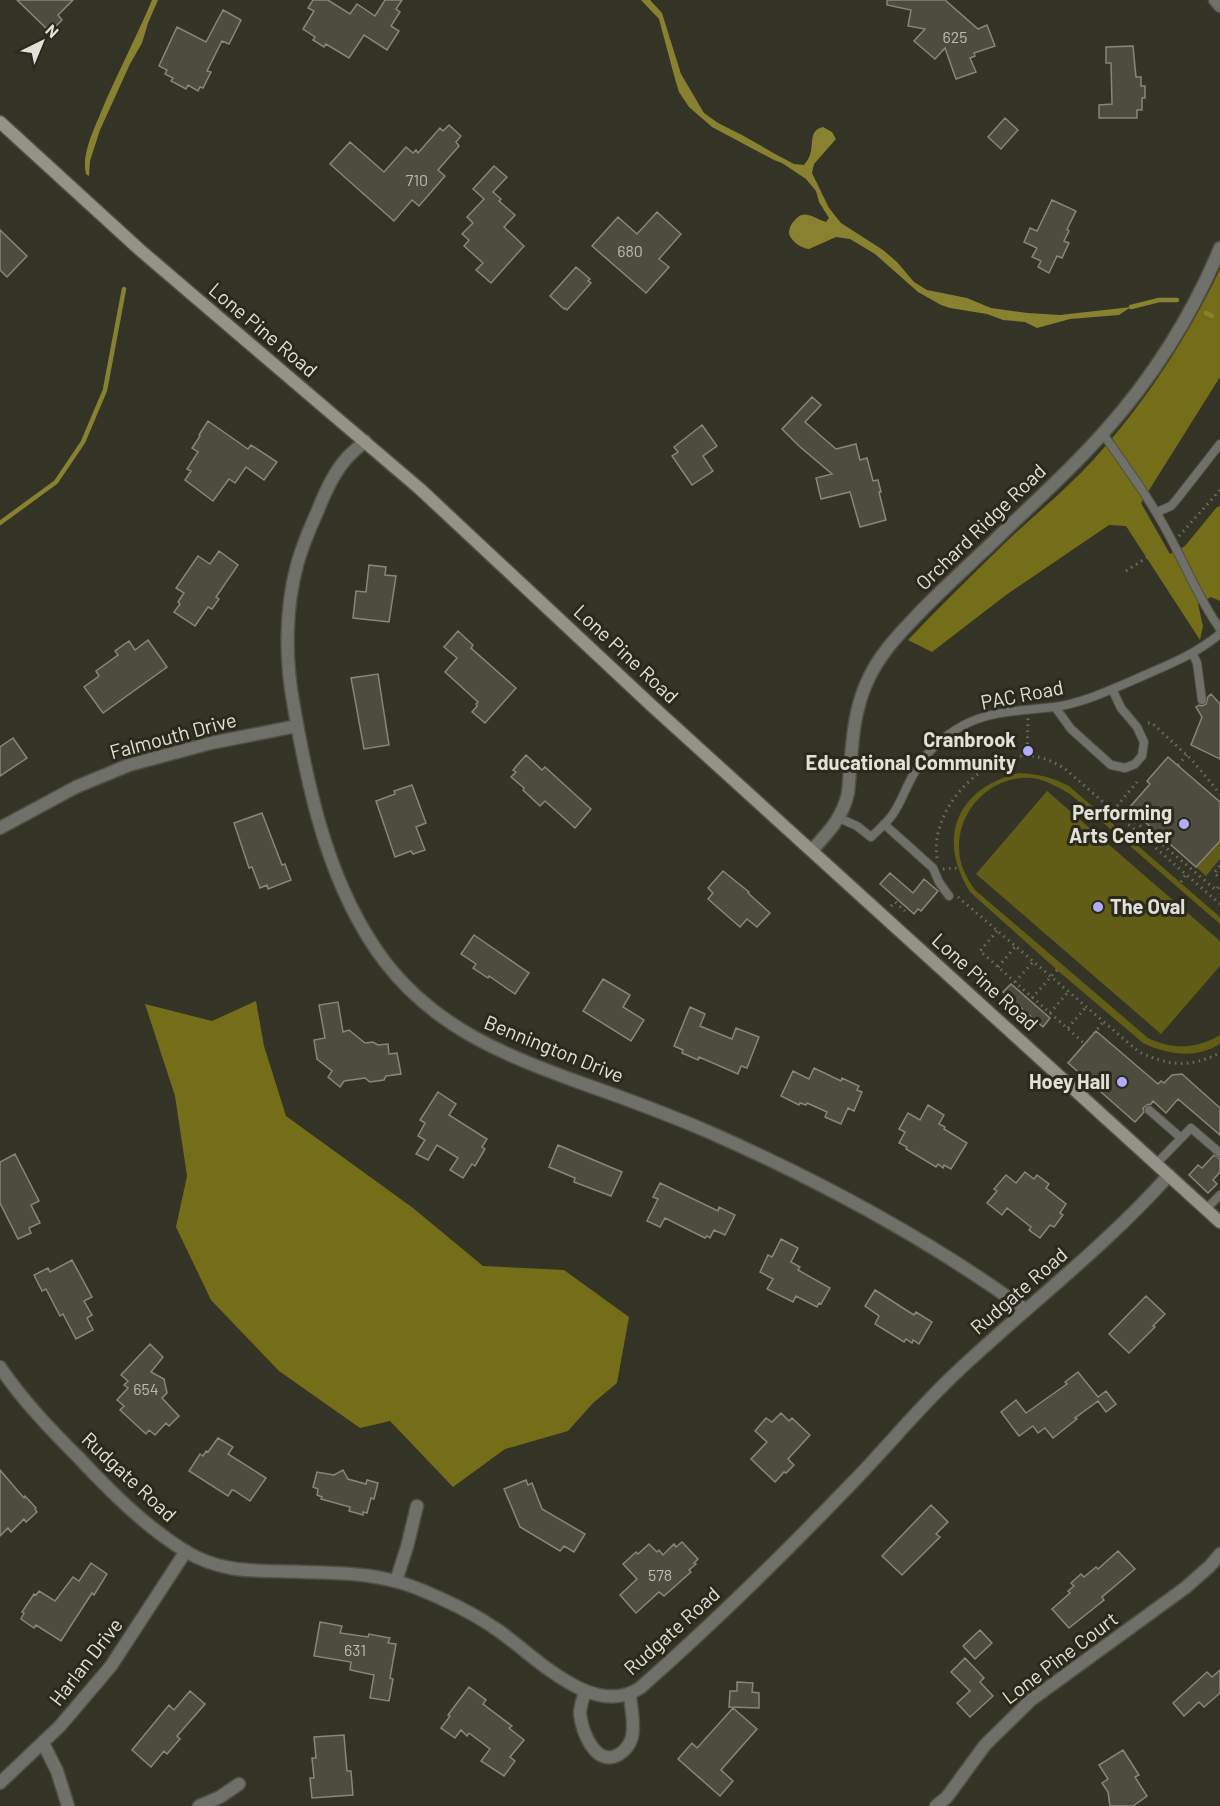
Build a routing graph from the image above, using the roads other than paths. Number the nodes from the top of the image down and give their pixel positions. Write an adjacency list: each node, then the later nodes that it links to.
1 (1215, 0): 2 (street)
2 (1220, 6)
3 (0, 122): 6 (street, Lone Pine Road)
4 (1220, 248): 5 (street, Orchard Ridge Road)
5 (1103, 434): 8 (lane); 16 (street, Orchard Ridge Road)
6 (365, 441): 15 (street, Bennington Drive); 19 (street, Lone Pine Road)
7 (1220, 444): 8 (lane)
8 (1157, 512): 9 (lane)
9 (1220, 629)
10 (1220, 634): 11 (lane, PAC Road)
11 (1193, 654): 12 (lane, PAC Road); 13 (lane)
12 (1112, 689): 14 (lane, PAC Road); 14 (lane)
13 (1202, 700)
14 (1054, 707): 17 (lane, PAC Road)
15 (297, 726): 18 (street, Falmouth Drive); 29 (street, Bennington Drive)
16 (839, 818): 17 (lane); 19 (street, Orchard Ridge Road)
17 (884, 824): 20 (lane)
18 (0, 828)
19 (812, 850): 24 (street, Lone Pine Road)
20 (953, 896)
21 (1149, 1110): 22 (lane)
22 (1180, 1137): 23 (lane); 24 (lane)
23 (1220, 1153)
24 (1156, 1164): 25 (street, Lone Pine Road)
25 (1169, 1175): 27 (street, Lone Pine Road); 29 (street, Rudgate Road)
26 (1220, 1195): 27 (lane)
27 (1206, 1209): 28 (street, Lone Pine Road)
28 (1220, 1222)
29 (1026, 1310): 36 (street, Rudgate Road)
30 (0, 1367): 32 (street, Rudgate Road)
31 (417, 1506): 34 (street)
32 (186, 1551): 34 (street, Rudgate Road); 37 (street, Harlan Drive)
33 (1220, 1554): 42 (street, Lone Pine Court)
34 (396, 1581): 35 (street, Rudgate Road)
35 (585, 1691): 36 (street, Rudgate Road); 36 (street)
36 (630, 1695)
37 (43, 1743): 38 (street, Harlan Drive); 40 (street)
38 (0, 1783)
39 (239, 1784): 41 (street)
40 (68, 1806)
41 (199, 1806)
42 (936, 1806)

